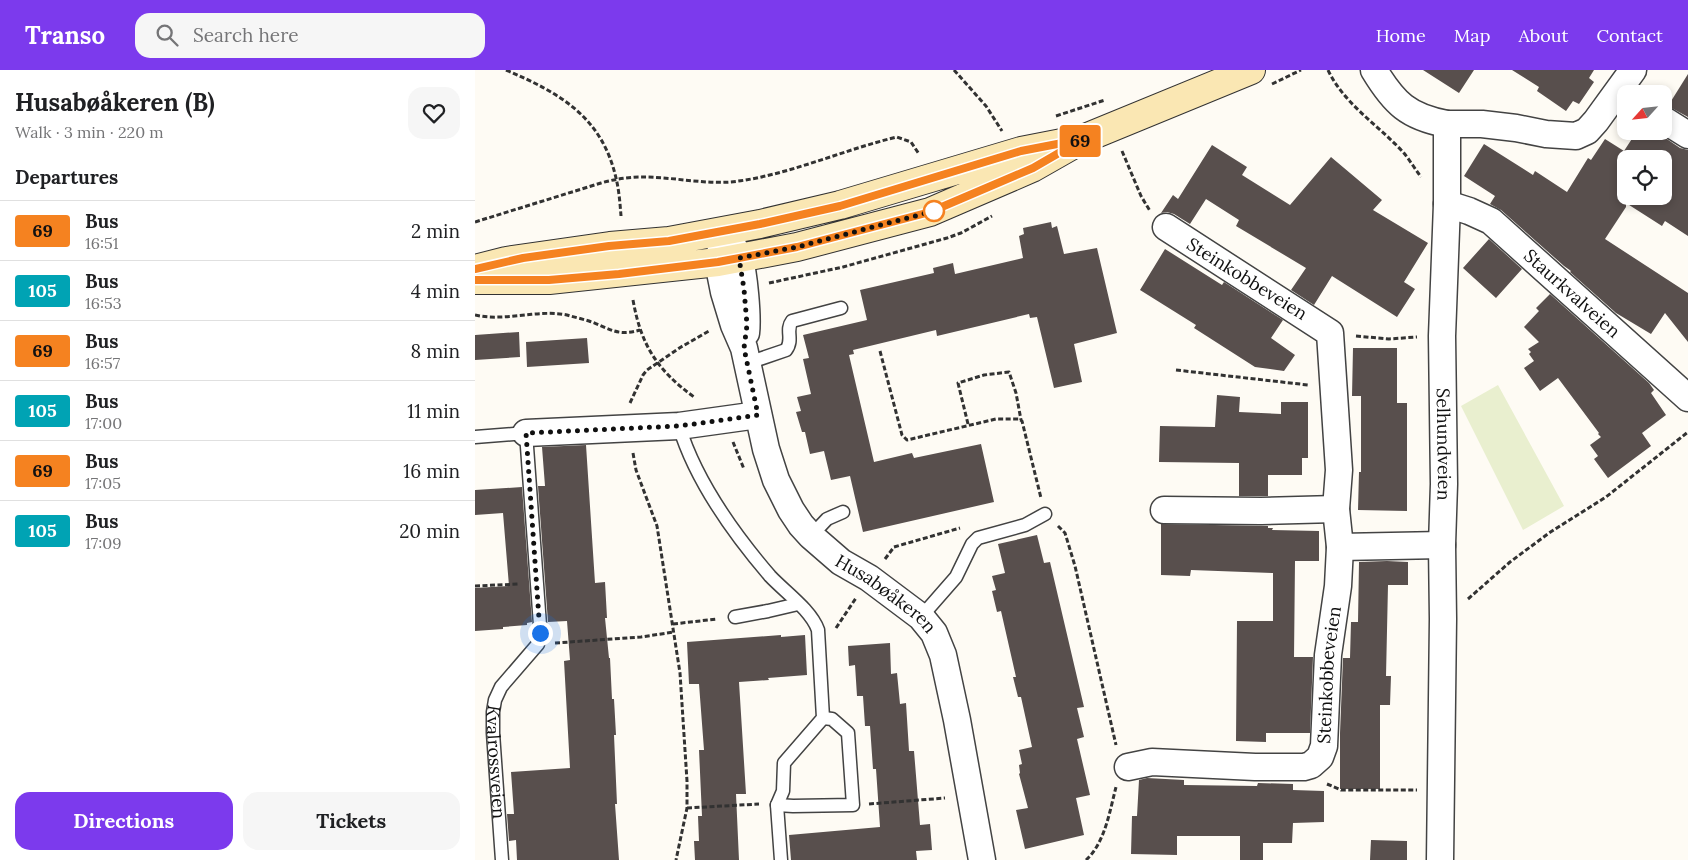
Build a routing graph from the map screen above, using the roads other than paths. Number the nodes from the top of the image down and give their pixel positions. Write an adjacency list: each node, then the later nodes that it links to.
1 (1251, 70): 7 (main road)
2 (1374, 70): 4 (street)
3 (1617, 96): 4 (street)
4 (1447, 124): 8 (street, Selhundveien)
5 (1673, 126): 6 (street)
6 (1688, 135)
7 (1083, 139): 10 (main road); 11 (main road)
8 (1447, 204): 16 (street, Staurkvalveien); 26 (street, Selhundveien)
9 (1166, 227): 21 (street, Steinkobbeveien)
10 (725, 231): 11 (street, Husabøåkeren); 12 (main road)
11 (729, 260): 13 (main road); 15 (street, Husabøåkeren)
12 (475, 269)
13 (475, 280)
14 (841, 308): 15 (lane)
15 (746, 356): 17 (street, Husabøåkeren)
16 (1688, 398)
17 (758, 415): 18 (street); 25 (street, Husabøåkeren)
18 (679, 426): 19 (street); 28 (lane)
19 (526, 433): 20 (lane); 34 (lane, Kvalrossveien)
20 (475, 437)
21 (1336, 509): 22 (street); 27 (street, Steinkobbeveien)
22 (1164, 510)
23 (843, 512): 25 (lane)
24 (1045, 514): 30 (lane)
25 (811, 536): 30 (street, Husabøåkeren)
26 (1441, 545): 27 (street); 37 (street, Selhundveien)
27 (1340, 547): 32 (street, Steinkobbeveien)
28 (798, 604): 29 (lane); 31 (lane)
29 (735, 617)
30 (921, 617): 36 (street, Husabøåkeren)
31 (823, 718): 33 (lane); 33 (lane)
32 (1124, 767)
33 (777, 805): 35 (lane)
34 (502, 860)
35 (781, 860)
36 (982, 860)
37 (1440, 860)

